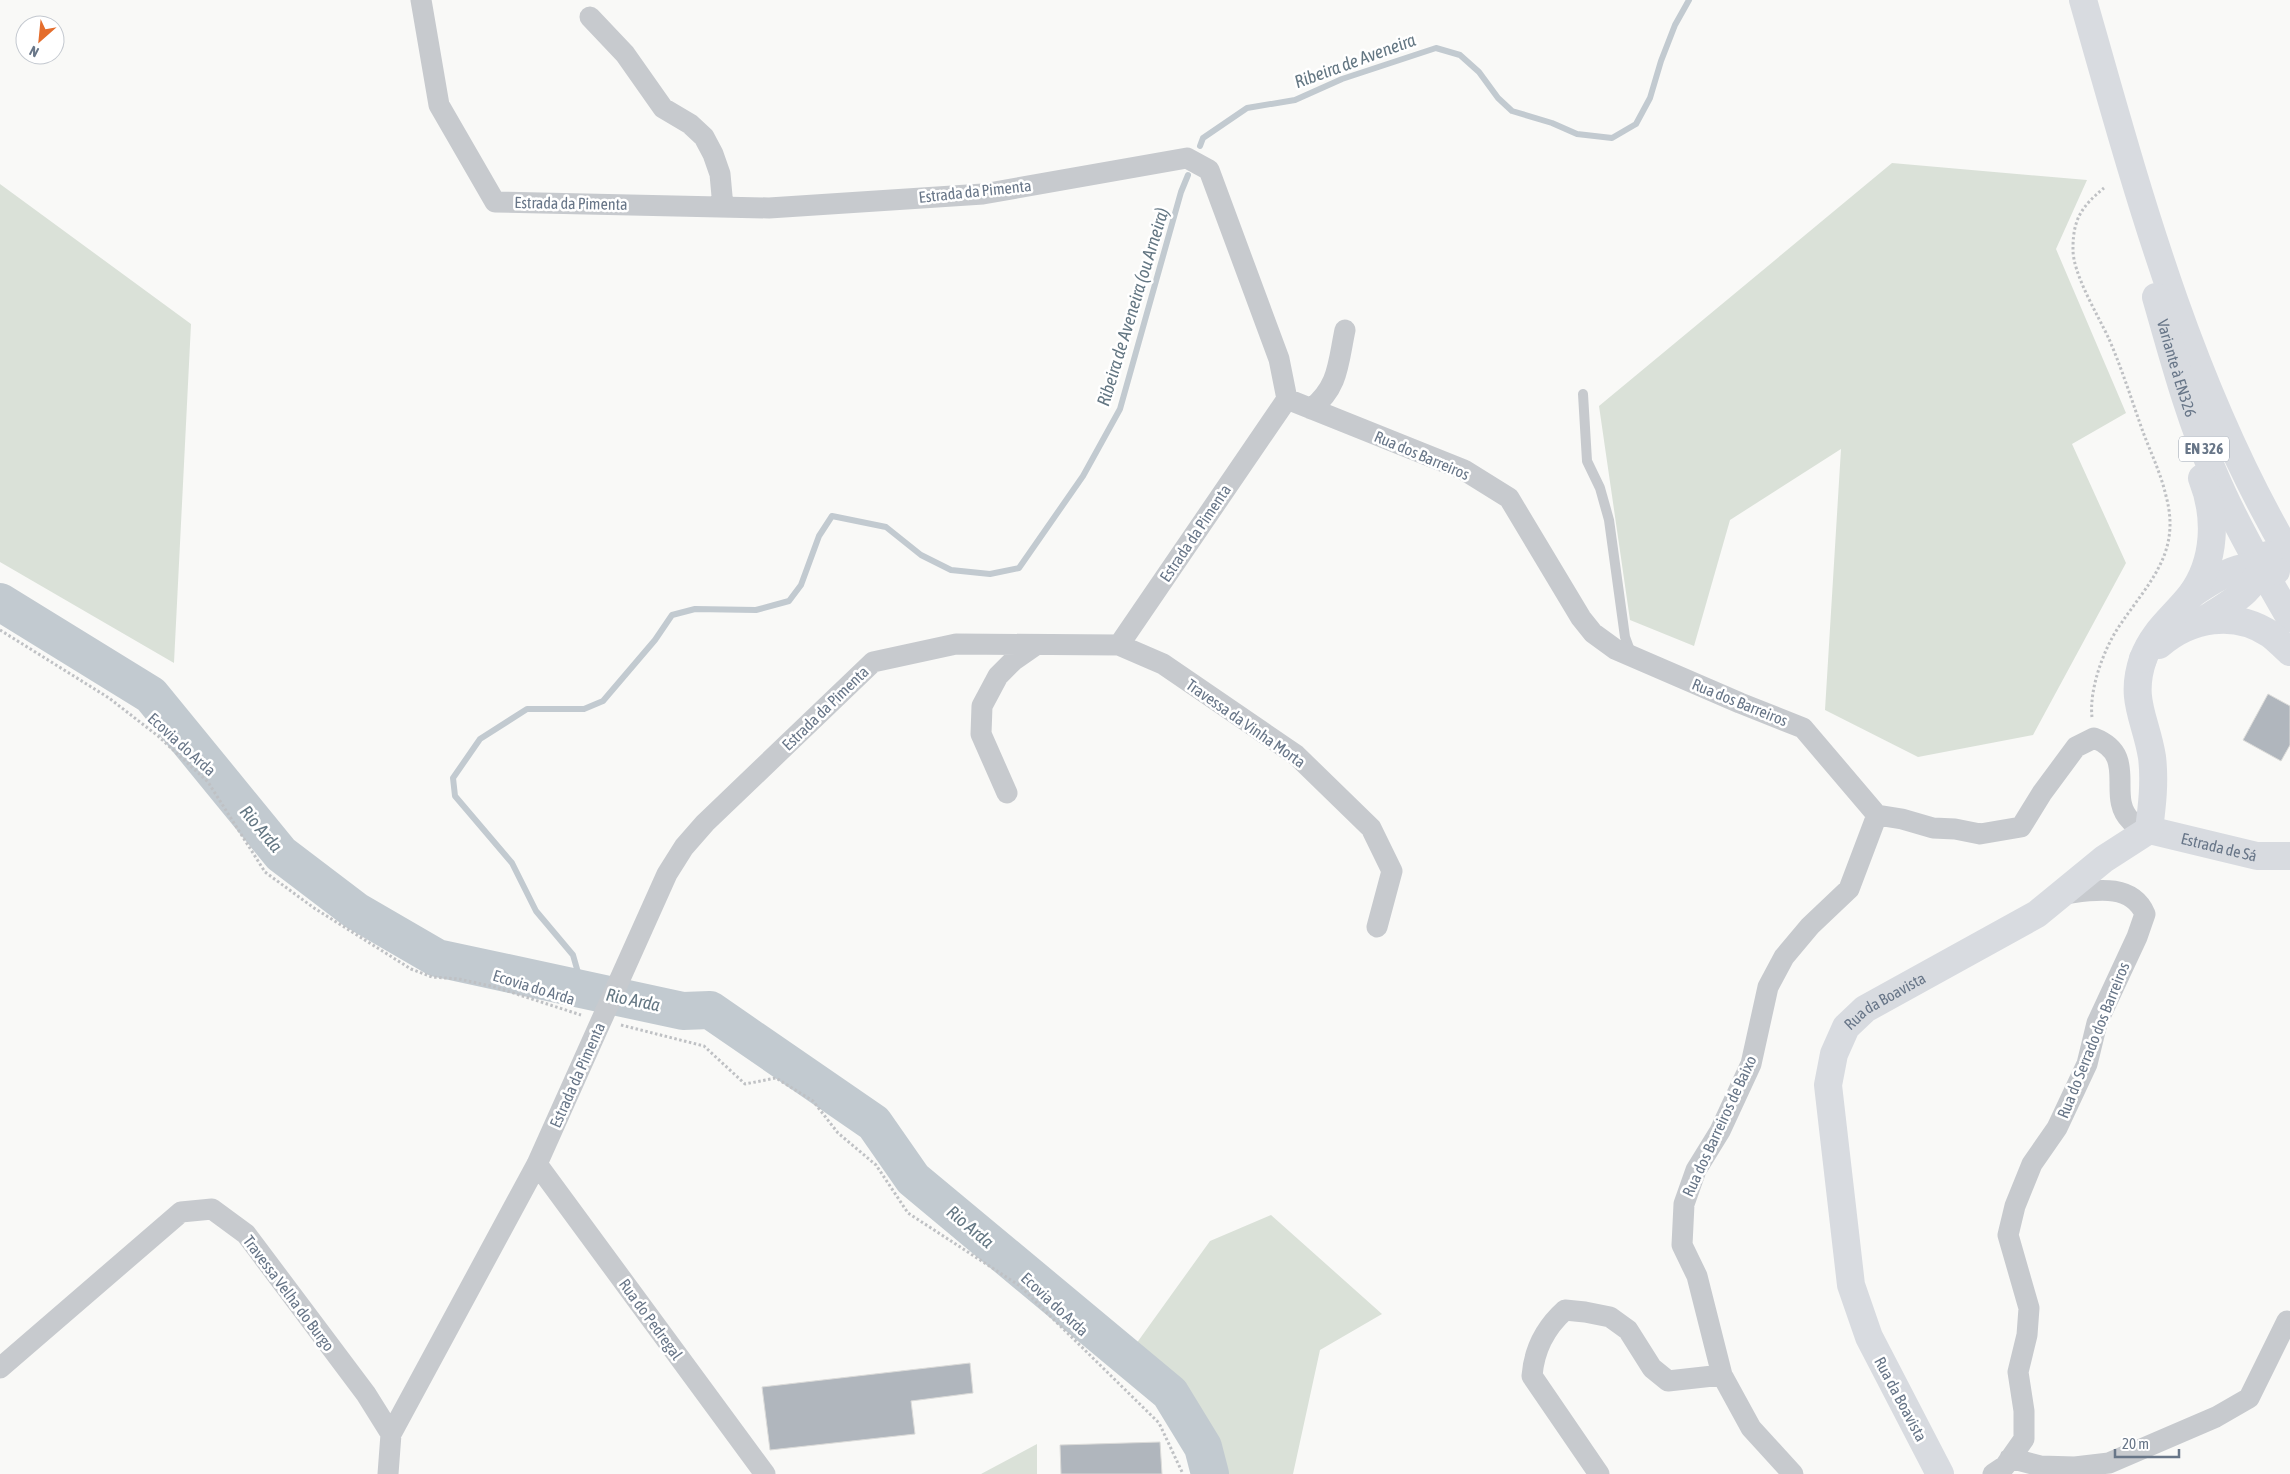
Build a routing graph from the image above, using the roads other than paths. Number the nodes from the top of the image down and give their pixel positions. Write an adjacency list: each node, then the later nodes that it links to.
1 (421, 0): 4 (street, Estrada da Pimenta)
2 (2083, 0): 5 (main road, Variante à EN326 / EN 326)
3 (590, 17): 4 (street)
4 (723, 207): 9 (street, Estrada da Pimenta)
5 (2145, 216): 6 (main road, Variante à EN326 / EN 326); 11 (main road, Variante à EN326 / EN 326)
6 (2147, 267): 13 (main road, Variante à EN326 / EN 326); 15 (main road)
7 (1345, 330): 10 (street)
8 (1583, 394): 21 (lane)
9 (1287, 399): 10 (street, Rua dos Barreiros); 19 (street, Estrada da Pimenta)
10 (1311, 409): 21 (street, Rua dos Barreiros)
11 (2269, 517): 12 (main road, Variante à EN326 / EN 326); 13 (main road)
12 (2290, 556)
13 (2262, 568): 14 (main road); 15 (main road); 16 (main road, Variante à EN326 / EN 326); 17 (main road)
14 (2290, 581)
15 (2191, 595): 22 (main road)
16 (2290, 618)
17 (2204, 620): 20 (main road); 22 (main road)
18 (1036, 645): 19 (street, Estrada da Pimenta); 23 (street); 29 (street, Estrada da Pimenta)
19 (1119, 645): 28 (street, Travessa da Vinha Morta)
20 (2290, 652)
21 (1632, 657): 24 (street, Rua dos Barreiros)
22 (2143, 659): 25 (main road)
23 (1007, 793)
24 (1877, 815): 25 (street); 32 (street, Rua dos Barreiros de Baixo)
25 (2149, 830): 26 (main road, Estrada de Sá); 27 (main road, Rua da Boavista)
26 (2290, 856)
27 (2062, 894): 34 (street, Rua do Serrado dos Barreiros); 39 (main road, Rua da Boavista)
28 (1377, 927)
29 (537, 1164): 33 (street, Estrada da Pimenta); 36 (street, Rua do Pedregal)
30 (2287, 1321): 34 (street)
31 (0, 1368): 33 (street, Travessa Velha do Burgo)
32 (1722, 1375): 37 (street); 38 (street, Rua dos Barreiros de Baixo)
33 (391, 1434): 35 (street, Estrada da Pimenta)
34 (2010, 1458): 40 (street, Rua do Serrado dos Barreiros)
35 (388, 1474)
36 (765, 1474)
37 (1599, 1474)
38 (1793, 1474)
39 (1940, 1474)
40 (1993, 1474)

